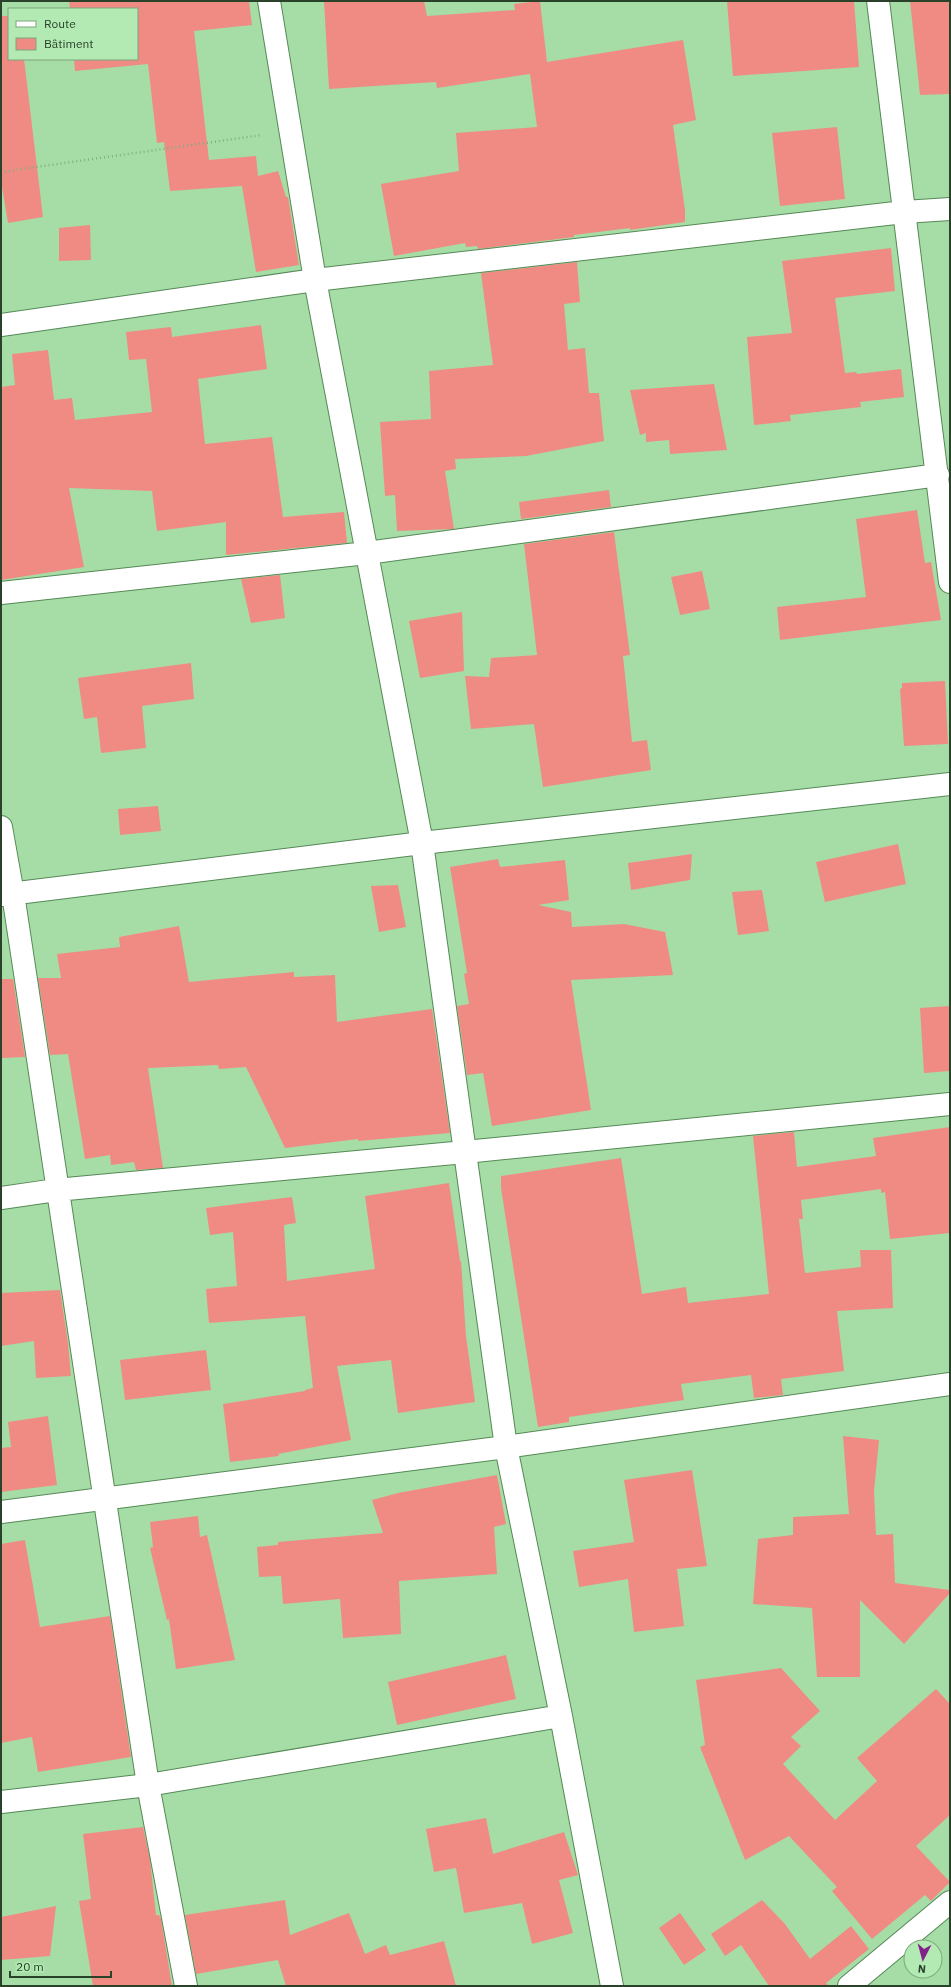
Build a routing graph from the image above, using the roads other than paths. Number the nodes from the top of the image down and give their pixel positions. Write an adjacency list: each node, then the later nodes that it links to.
1 (269, 1): 5 (street)
2 (878, 1): 4 (street)
3 (950, 209): 4 (street)
4 (904, 212): 5 (street); 7 (street)
5 (315, 280): 6 (street); 8 (street)
6 (1, 325)
7 (938, 475): 8 (street); 9 (street)
8 (366, 553): 10 (street); 13 (street)
9 (950, 582)
10 (1, 593)
11 (950, 784): 13 (street)
12 (1, 828): 14 (street)
13 (422, 843): 14 (street); 16 (street)
14 (7, 895): 17 (street)
15 (950, 1104): 16 (street)
16 (465, 1152): 17 (street); 20 (street)
17 (56, 1190): 18 (street); 21 (street)
18 (1, 1198)
19 (950, 1384): 20 (street)
20 (506, 1447): 21 (street); 23 (street)
21 (104, 1498): 22 (street); 24 (street)
22 (1, 1512)
23 (561, 1716): 24 (street); 28 (street)
24 (148, 1785): 25 (street); 27 (street)
25 (1, 1802)
26 (950, 1902): 29 (street)
27 (186, 1986)
28 (612, 1986)
29 (849, 1986)

